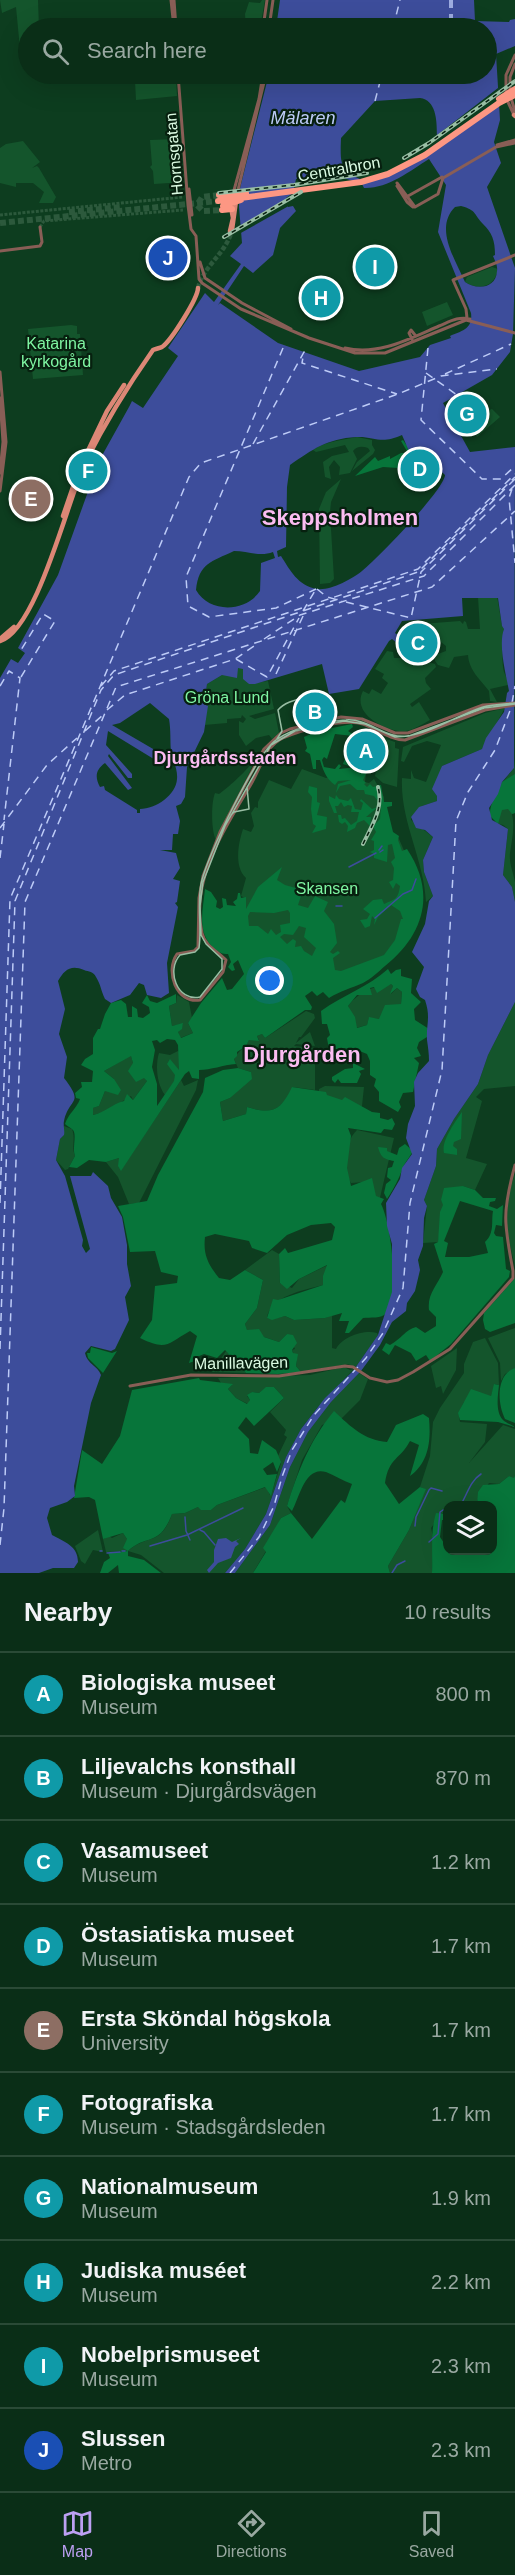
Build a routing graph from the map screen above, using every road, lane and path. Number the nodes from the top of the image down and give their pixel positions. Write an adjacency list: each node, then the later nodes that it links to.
1 (173, 0): 4 (street)
2 (267, 0): 5 (street)
3 (273, 0): 6 (street)
4 (174, 18)
5 (264, 18)
6 (270, 18)
7 (515, 55): 9 (street)
8 (515, 64): 9 (street); 12 (street)
9 (509, 67): 12 (street)
10 (180, 84): 22 (street, Hornsgatan)
11 (262, 84): 19 (street)
12 (513, 93): 13 (highway); 14 (street)
13 (499, 101): 21 (highway, Centralbron); 21 (highway, Centralbron)
14 (515, 114)
15 (515, 142): 16 (street)
16 (442, 178): 17 (street); 18 (street)
17 (433, 182): 18 (street); 20 (street)
18 (440, 190): 23 (street)
19 (235, 195): 21 (highway); 24 (main road)
20 (408, 196): 23 (street); 23 (street)
21 (220, 201): 24 (highway)
22 (190, 207): 25 (street); 28 (street, Hornsgatan)
23 (415, 207)
24 (234, 209): 27 (main road)
25 (183, 210)
26 (40, 227): 29 (street)
27 (231, 230)
28 (194, 231): 31 (street); 34 (street)
29 (0, 251)
30 (513, 256): 32 (street)
31 (199, 286): 34 (street); 40 (main road)
32 (468, 319): 33 (street); 34 (street)
33 (514, 332)
34 (414, 339)
35 (0, 372): 37 (street)
36 (0, 399): 37 (street)
37 (3, 442): 38 (street); 39 (street)
38 (0, 473)
39 (0, 491)
40 (1, 640)
41 (515, 704): 42 (street)
42 (262, 757): 42 (street)
43 (515, 1165): 44 (street, Manillavägen)
44 (130, 1386)

